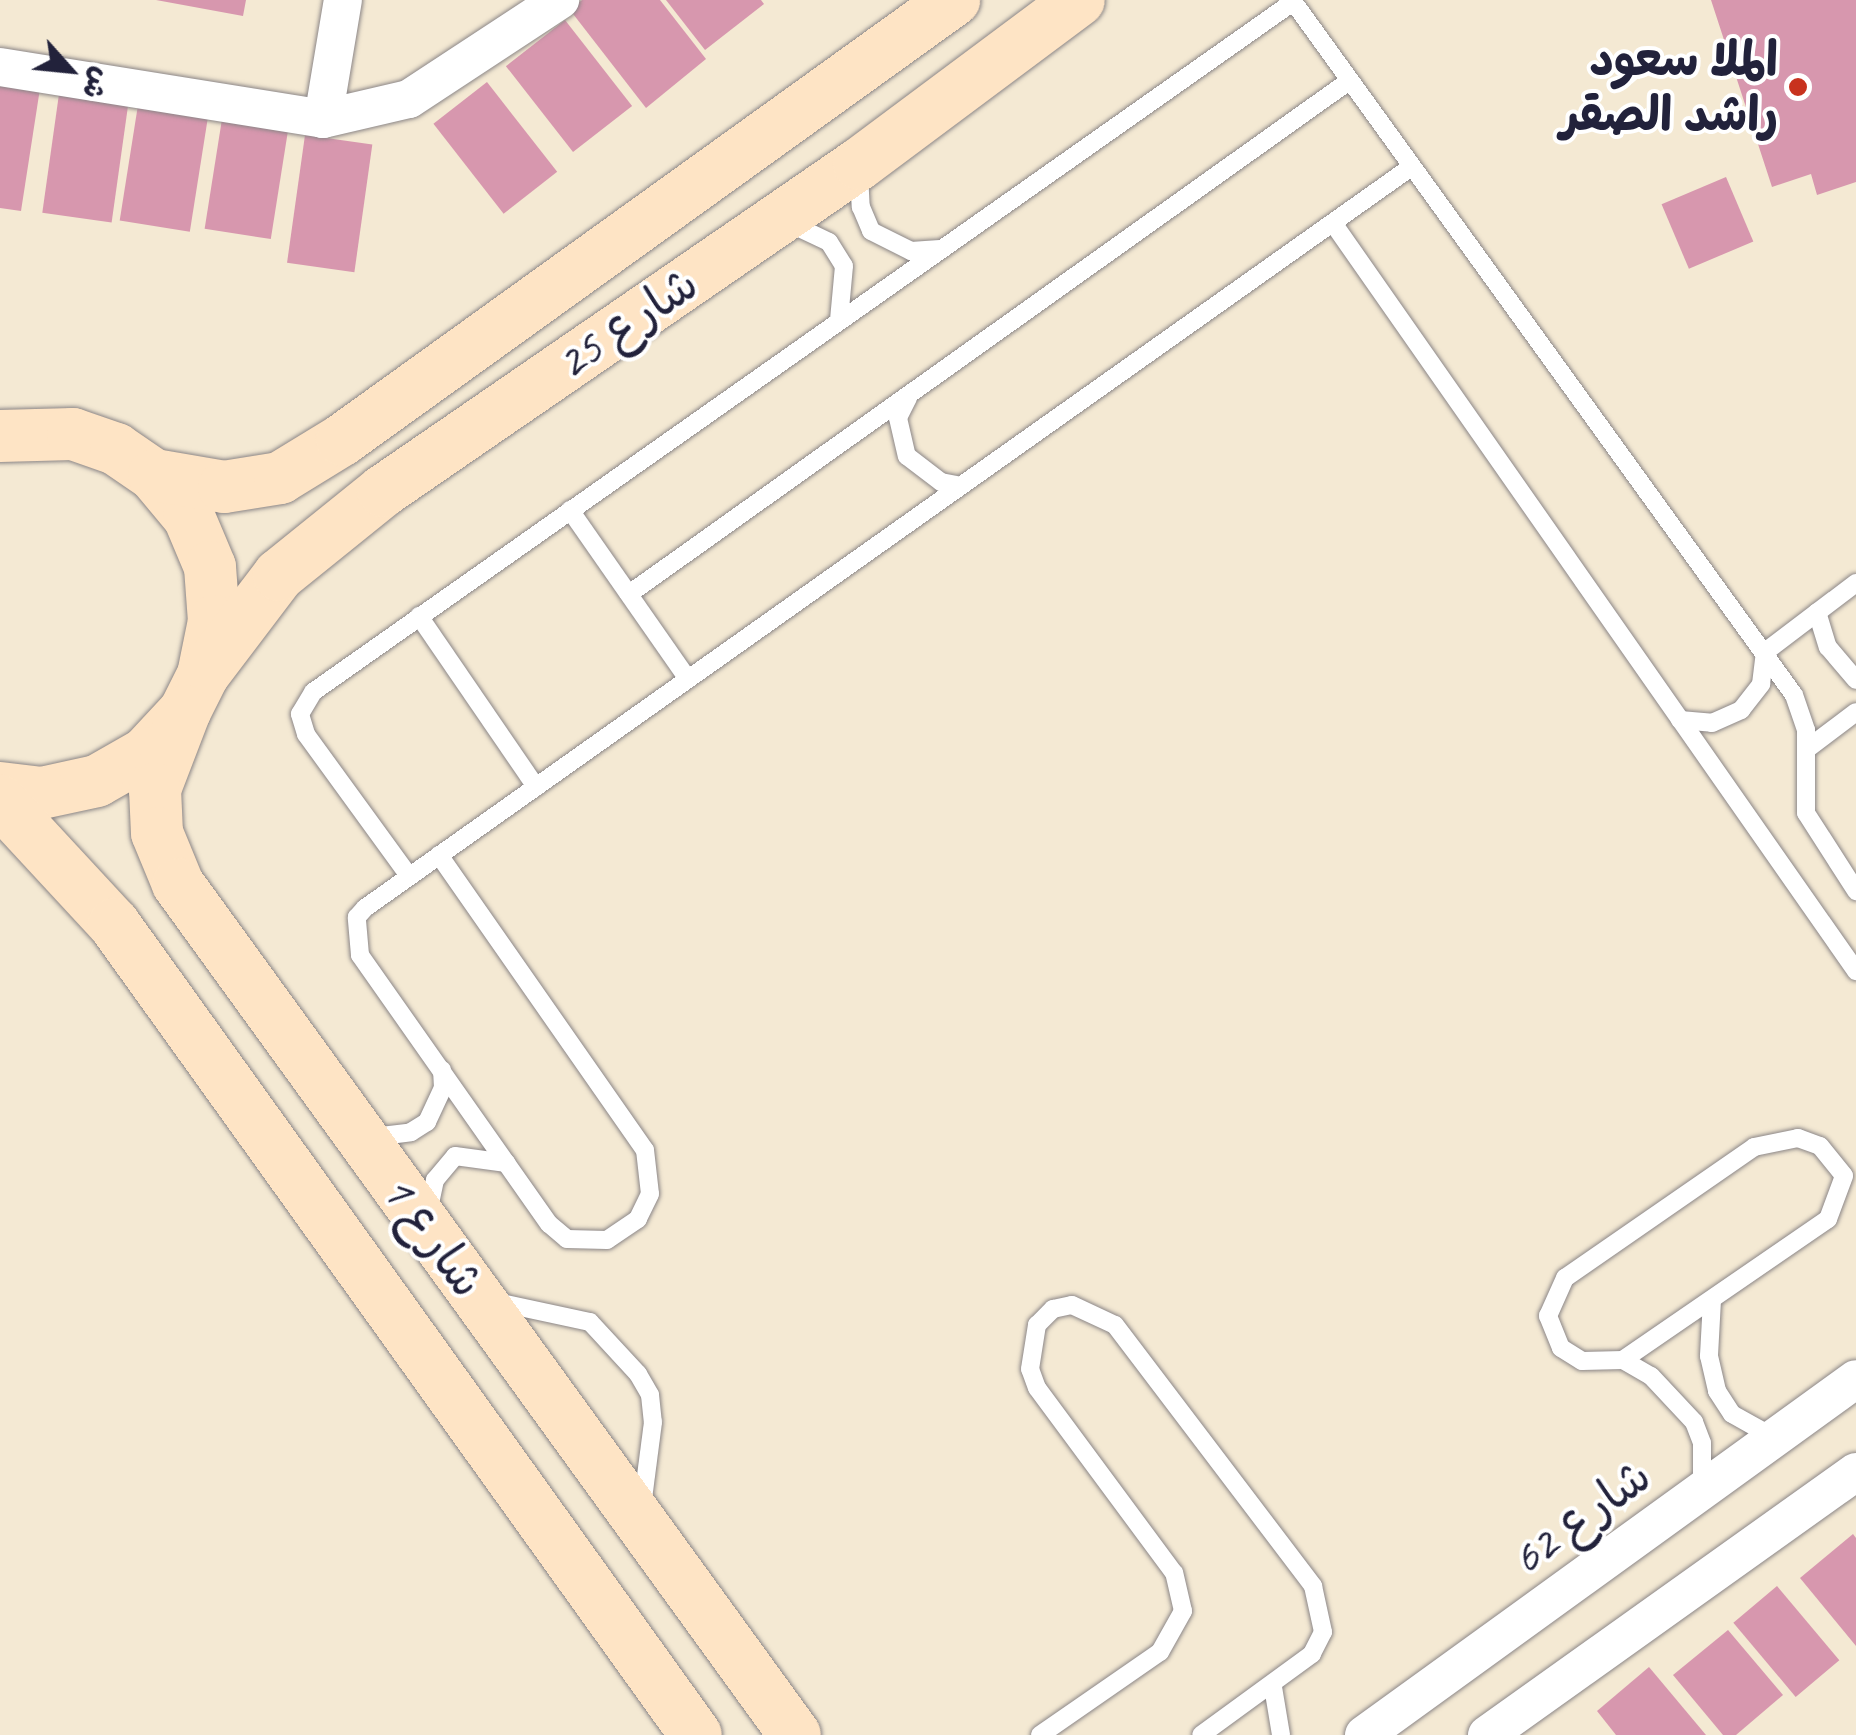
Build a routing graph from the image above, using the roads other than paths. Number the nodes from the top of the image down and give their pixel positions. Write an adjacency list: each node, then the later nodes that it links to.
1 (343, 0): 8 (street)
2 (560, 0): 8 (street)
3 (954, 0): 19 (street, شارع 25)
4 (1079, 0): 9 (street, شارع 25)
5 (1292, 1): 7 (lane); 13 (lane)
6 (0, 66): 8 (street)
7 (1350, 81): 10 (lane); 16 (lane)
8 (323, 119)
9 (860, 164): 11 (street, شارع 25); 13 (lane)
10 (1411, 167): 12 (lane); 26 (lane)
11 (779, 220): 14 (lane); 29 (street, شارع 25)
12 (1333, 223): 20 (lane); 31 (lane)
13 (941, 249): 14 (lane)
14 (839, 320): 21 (lane)
15 (0, 392): 17 (street)
16 (910, 393): 20 (lane); 23 (lane)
17 (73, 434): 18 (street); 19 (street)
18 (0, 436)
19 (154, 475): 29 (street)
20 (961, 486): 27 (lane)
21 (570, 510): 23 (lane); 25 (lane)
22 (1856, 582): 24 (lane)
23 (629, 594): 27 (lane)
24 (1817, 612): 26 (lane); 28 (lane)
25 (419, 616): 33 (lane); 37 (lane)
26 (1765, 652): 31 (lane); 32 (lane)
27 (688, 679): 33 (lane)
28 (1856, 680)
29 (194, 693): 34 (street); 41 (street, شارع 1)
30 (1856, 712): 32 (lane)
31 (1680, 720): 39 (lane)
32 (1806, 749): 38 (lane)
33 (536, 787): 36 (lane)
34 (0, 788)
35 (0, 801): 54 (street, شارع 1)
36 (440, 856): 37 (lane); 42 (lane)
37 (410, 876): 40 (lane)
38 (1856, 891)
39 (1856, 970)
40 (442, 1069): 41 (lane); 42 (lane)
41 (362, 1137): 43 (street, شارع 1)
42 (509, 1163): 43 (lane)
43 (426, 1228): 44 (street, شارع 1)
44 (478, 1299): 51 (street, شارع 1); 51 (lane)
45 (1712, 1300): 46 (lane); 46 (lane); 48 (lane)
46 (1623, 1360): 50 (lane)
47 (1856, 1380): 48 (street, شارع 62)
48 (1776, 1439): 50 (street, شارع 62)
49 (1856, 1472): 59 (street)
50 (1702, 1491): 58 (street, شارع 62)
51 (640, 1522): 55 (street, شارع 1)
52 (1273, 1687): 53 (lane); 56 (lane); 57 (lane)
53 (1206, 1734)
54 (696, 1735)
55 (795, 1735)
56 (1040, 1735)
57 (1281, 1735)
58 (1364, 1735)
59 (1487, 1735)

